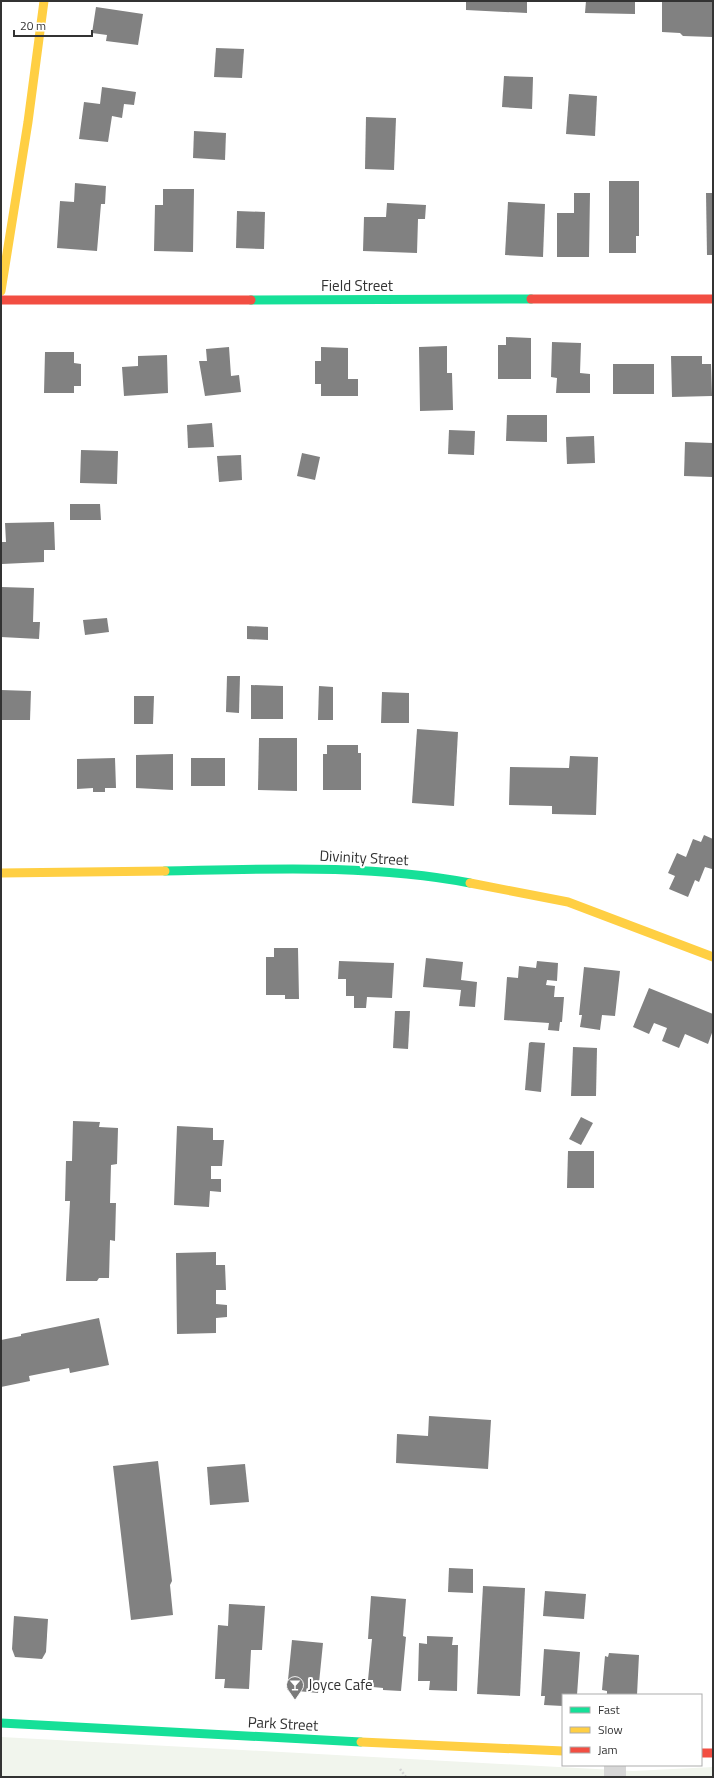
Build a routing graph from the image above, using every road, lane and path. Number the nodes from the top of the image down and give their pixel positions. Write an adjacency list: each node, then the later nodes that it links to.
1 (44, 1): 2 (main road)
2 (1, 291)
3 (713, 299): 4 (main road, Field Street)
4 (1, 300)
5 (1, 872): 6 (main road, Divinity Street)
6 (713, 957)
7 (1, 1722): 8 (main road, Park Street)
8 (562, 1751)
9 (702, 1753): 10 (main road)
10 (713, 1753)
11 (615, 1766): 14 (street)
12 (400, 1769): 13 (path)
13 (406, 1777)
14 (615, 1777)

